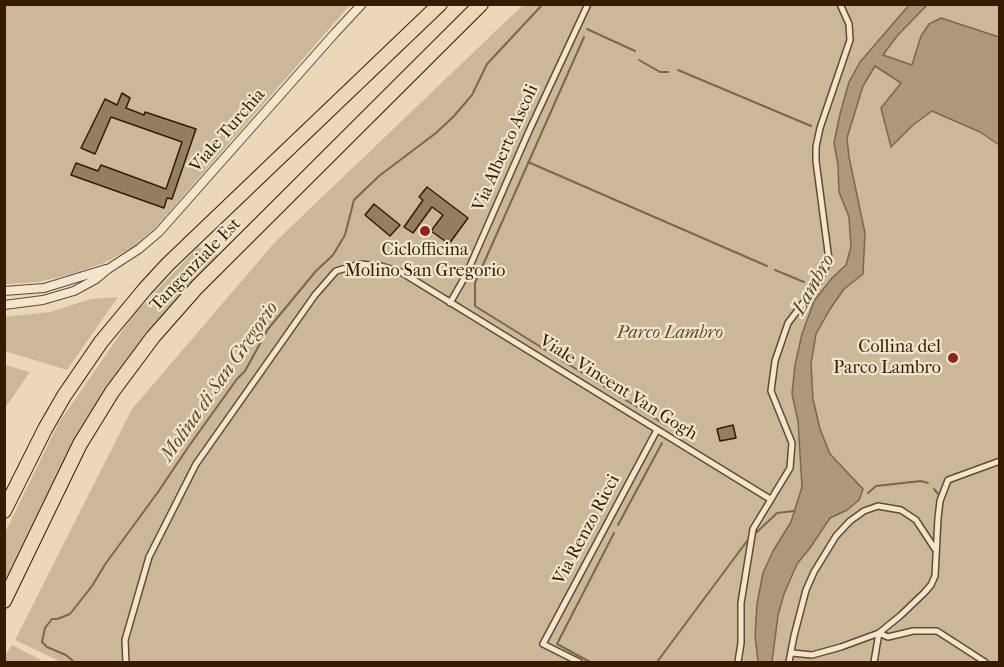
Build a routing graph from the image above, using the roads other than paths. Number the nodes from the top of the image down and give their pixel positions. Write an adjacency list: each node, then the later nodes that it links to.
1 (362, 4): 6 (street, Viale Turchia)
2 (440, 4): 13 (highway, Tangenziale Est)
3 (481, 4): 15 (highway, Tangenziale Est)
4 (588, 4): 8 (street, Via Alberto Ascoli)
5 (840, 4): 12 (street)
6 (108, 268): 7 (street, Viale Turchia); 9 (street, Viale Turchia)
7 (4, 291)
8 (450, 303): 10 (street, Viale Vincent Van Gogh); 18 (street, Viale Vincent Van Gogh)
9 (4, 305)
10 (657, 430): 12 (street, Viale Vincent Van Gogh); 19 (street, Via Renzo Ricci)
11 (999, 461): 14 (street)
12 (770, 499): 20 (street)
13 (4, 511)
14 (936, 550): 16 (street); 17 (street)
15 (4, 601)
16 (879, 633): 17 (street); 22 (street); 23 (street)
17 (792, 652): 21 (street)
18 (126, 663)
19 (579, 663)
20 (738, 663)
21 (789, 663)
22 (874, 663)
23 (985, 663)

